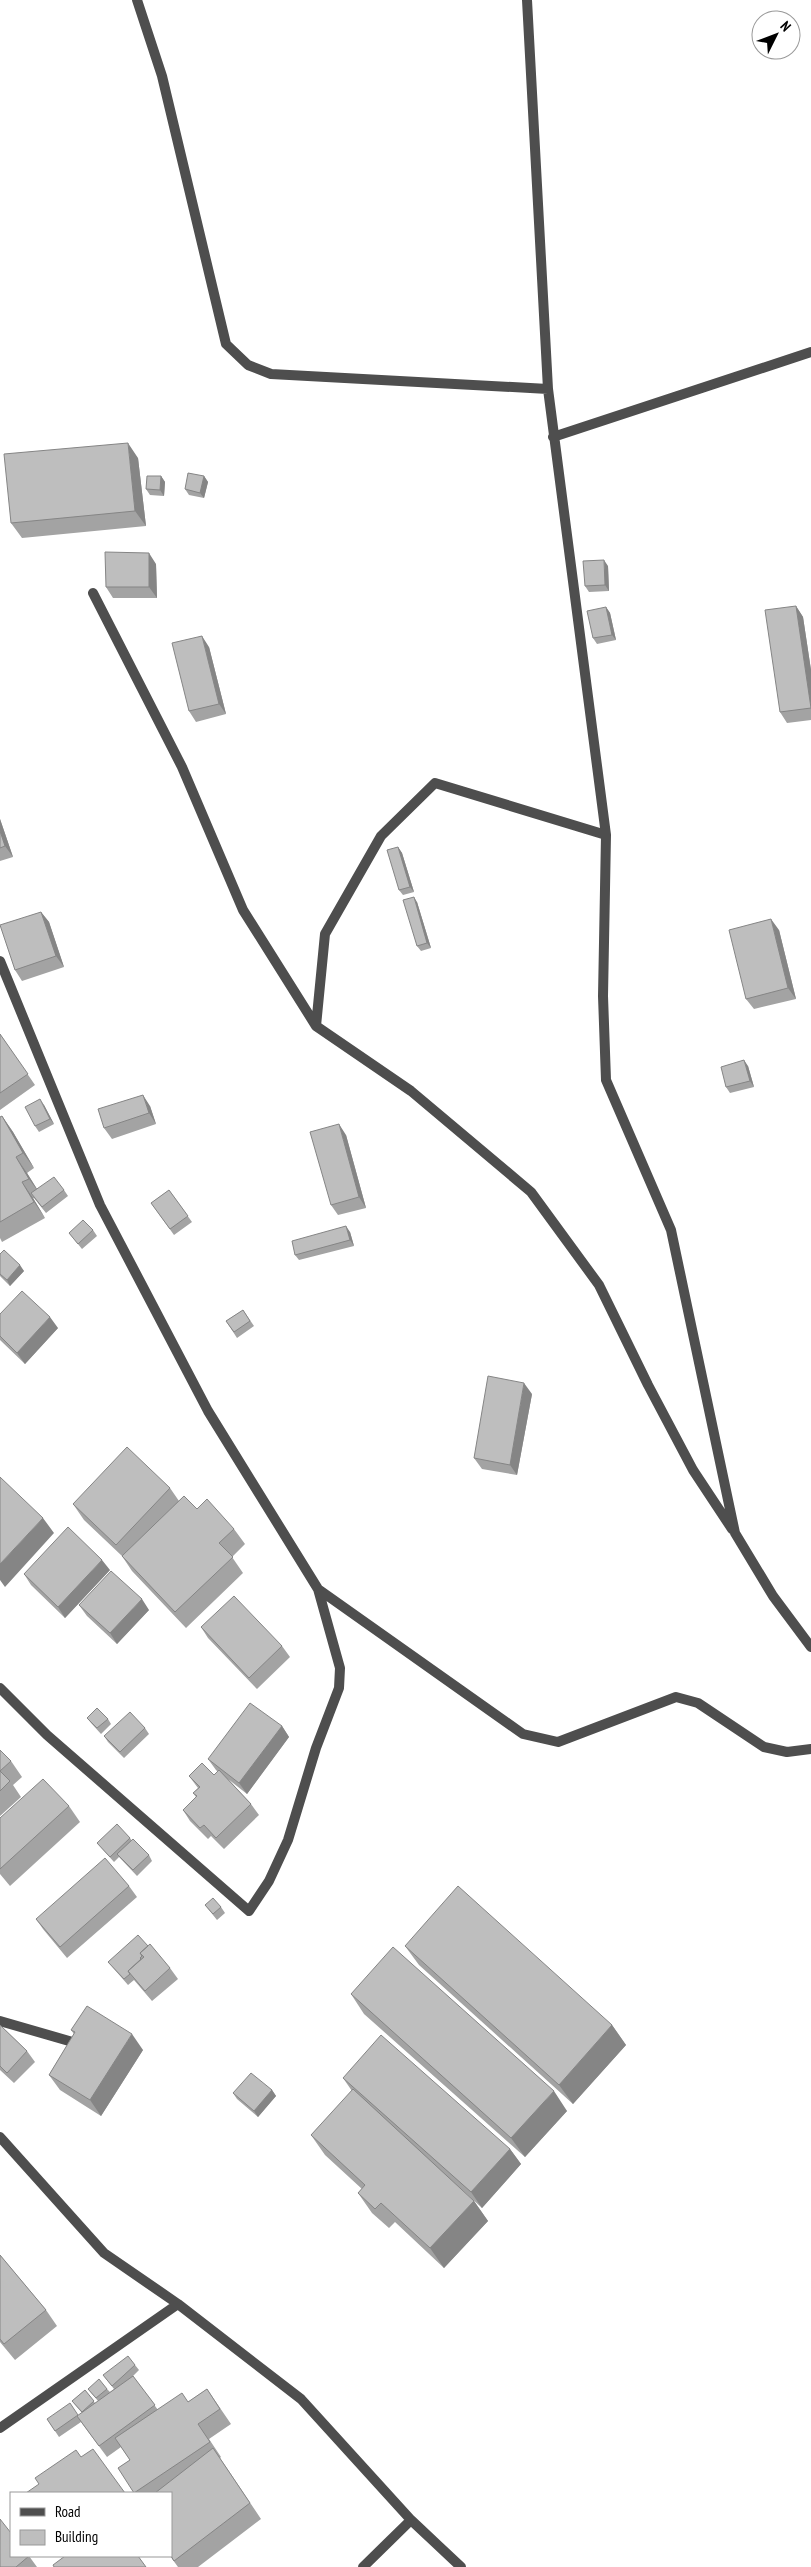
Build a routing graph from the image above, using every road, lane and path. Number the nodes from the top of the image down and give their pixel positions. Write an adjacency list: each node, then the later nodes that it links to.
1 (137, 0): 5 (street)
2 (527, 0): 5 (street)
3 (807, 354): 4 (street); 6 (street)
4 (811, 364)
5 (548, 389): 6 (street)
6 (553, 437): 8 (street)
7 (93, 593): 10 (street)
8 (606, 835): 10 (street); 11 (street)
9 (0, 961): 12 (street)
10 (316, 1026): 11 (street)
11 (735, 1533): 13 (street)
12 (318, 1589): 14 (street); 15 (street)
13 (811, 1646)
14 (0, 1688)
15 (811, 1749)
16 (0, 2021): 17 (street)
17 (76, 2043)
18 (0, 2137): 19 (street)
19 (178, 2304): 20 (street); 21 (street)
20 (0, 2428)
21 (411, 2520): 22 (street); 23 (street)
22 (362, 2567)
23 (461, 2567)

